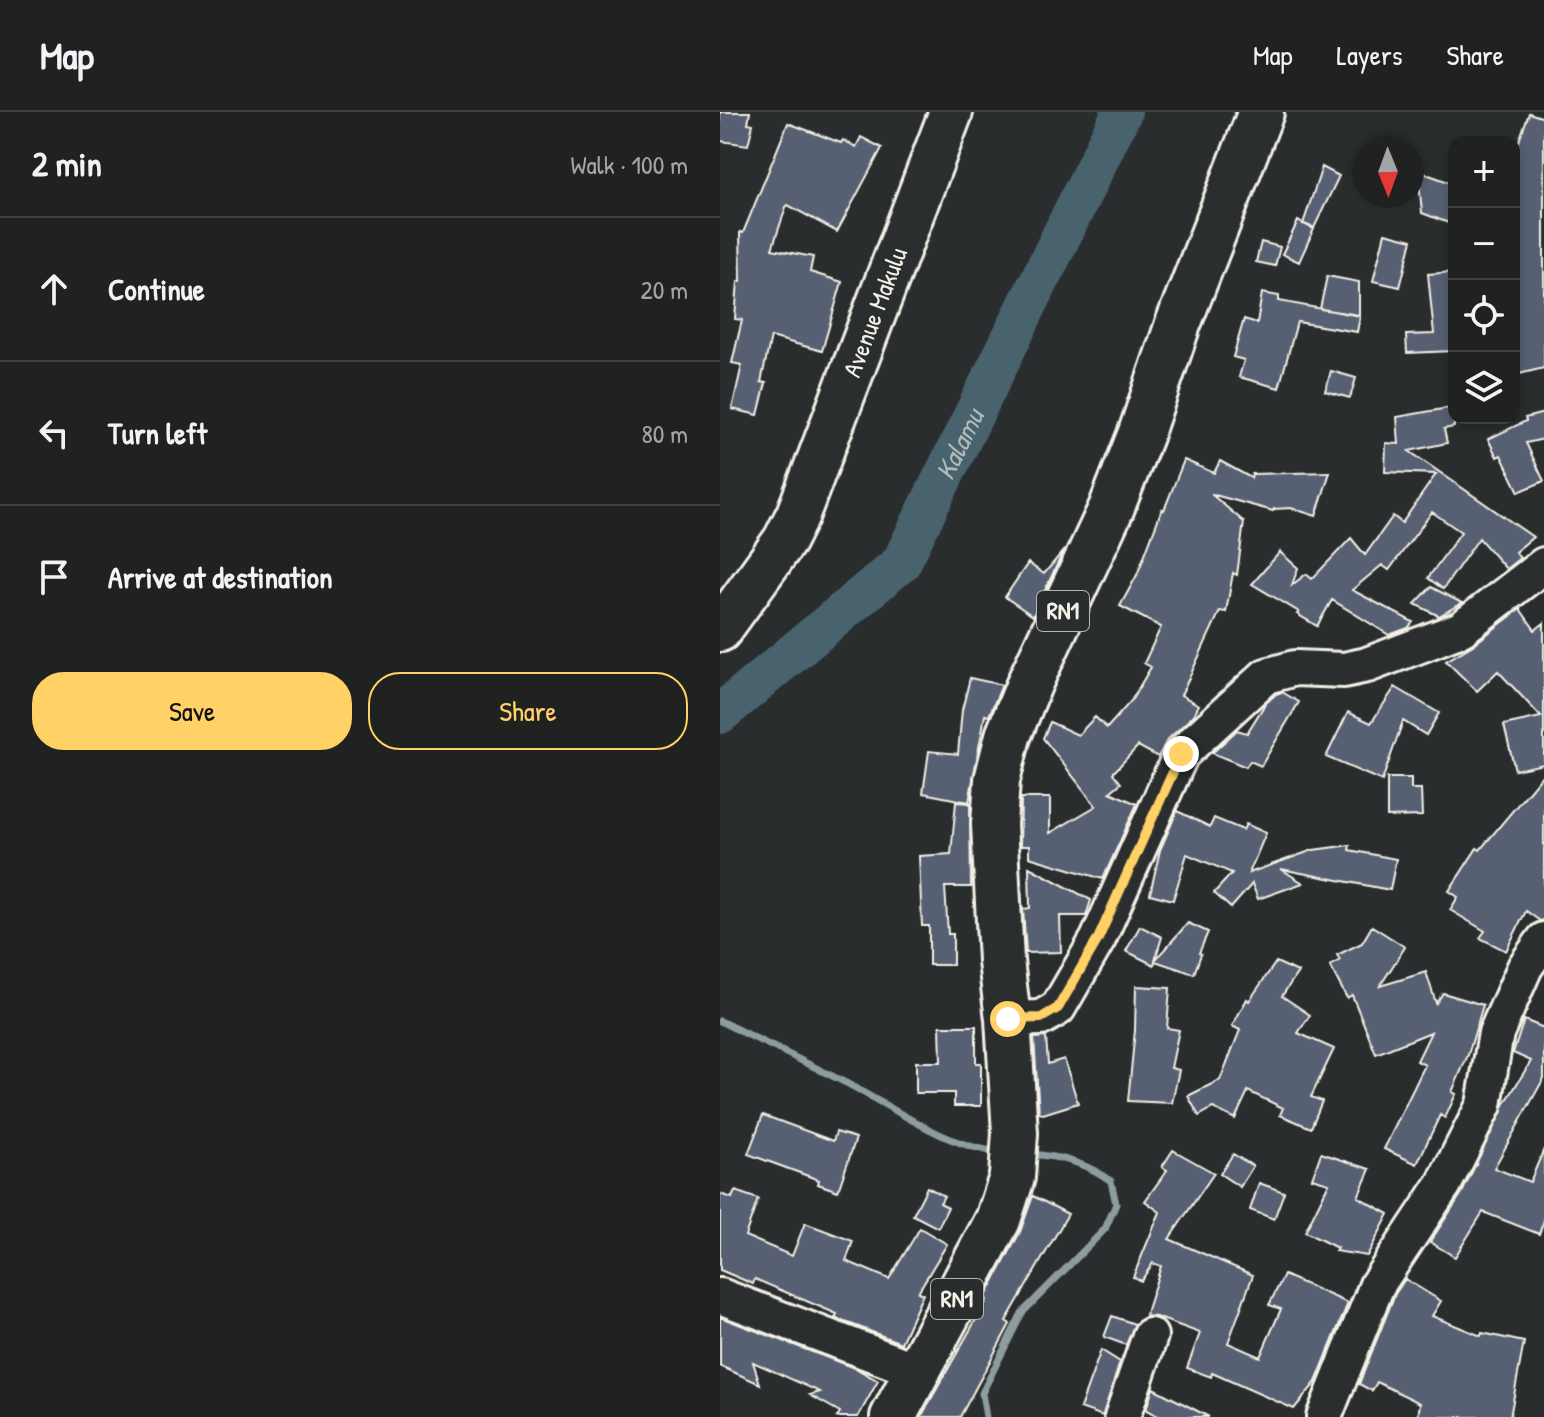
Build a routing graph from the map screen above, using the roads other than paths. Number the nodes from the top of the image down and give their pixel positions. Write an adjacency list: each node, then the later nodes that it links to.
1 (951, 112): 4 (main road, Avenue Makulu)
2 (1261, 112): 6 (highway, RN1)
3 (1544, 565): 6 (street)
4 (720, 630)
5 (1544, 940): 12 (street)
6 (1008, 1019): 9 (highway, RN1)
7 (720, 1296): 9 (street)
8 (1150, 1336): 11 (street)
9 (918, 1371): 10 (highway, RN1)
10 (893, 1417)
11 (1122, 1417)
12 (1324, 1417)

